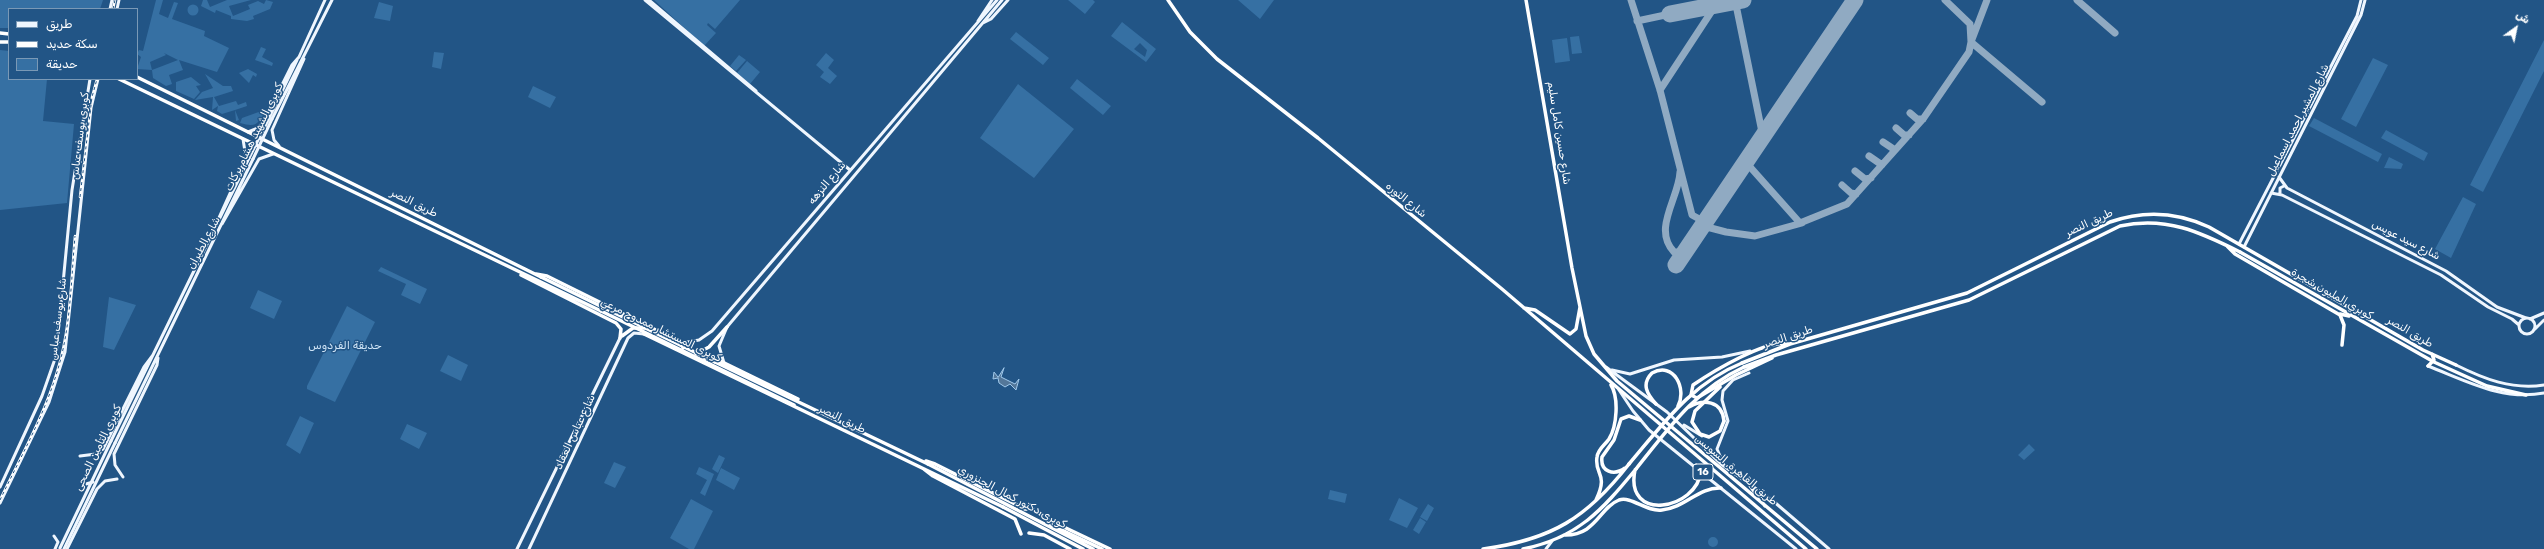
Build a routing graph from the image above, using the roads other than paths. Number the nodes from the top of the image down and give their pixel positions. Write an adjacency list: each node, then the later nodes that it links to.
1 (325, 0): 17 (main road)
2 (332, 0): 18 (main road)
3 (645, 0): 16 (main road)
4 (649, 0): 16 (main road)
5 (992, 0): 14 (main road, شارع النزهه)
6 (997, 0): 13 (main road)
7 (1002, 0): 13 (main road)
8 (1008, 0): 15 (main road, شارع النزهه)
9 (1168, 0): 59 (highway, شارع الثوره)
10 (1526, 0): 57 (highway, شارع حسين كامل سليم)
11 (2361, 0): 32 (main road, شارع المشير احمد اسماعيل)
12 (2365, 0): 32 (main road, شارع المشير احمد اسماعيل)
13 (988, 13): 14 (main road, شارع النزهه); 15 (main road, شارع النزهه)
14 (977, 22): 37 (main road, شارع النزهه)
15 (982, 23): 54 (main road, شارع النزهه)
16 (692, 38): 37 (main road)
17 (299, 56): 23 (main road, كوبرى الشهيد هشام بركات); 24 (main road)
18 (304, 57): 23 (main road, كوبرى الشهيد هشام بركات); 25 (main road)
19 (138, 78): 26 (highway, طريق النصر)
20 (90, 80): 40 (main road, كوبرى يوسف عباس)
21 (98, 80): 43 (main road, كوبرى يوسف عباس)
22 (121, 80): 28 (highway, طريق النصر)
23 (271, 118): 35 (main road, كوبرى الشهيد هشام بركات, bridge)
24 (262, 124): 25 (main road); 26 (main road)
25 (272, 130): 31 (main road)
26 (246, 132): 27 (highway, طريق النصر)
27 (252, 134): 29 (highway); 30 (highway, طريق النصر)
28 (243, 139): 29 (highway, طريق النصر); 35 (main road)
29 (248, 141): 33 (highway, طريق النصر)
30 (271, 143): 31 (highway, طريق النصر); 33 (highway)
31 (279, 147): 53 (highway, طريق النصر)
32 (2290, 150): 38 (main road, شارع المشير احمد اسماعيل); 45 (main road, شارع المشير احمد اسماعيل)
33 (269, 151): 34 (highway, طريق النصر)
34 (278, 155): 36 (main road); 52 (highway, طريق النصر)
35 (249, 158): 36 (main road); 44 (main road, كوبرى الشهيد هشام بركات); 44 (main road, شارع الطيران)
36 (258, 161): 44 (main road, شارع الطيران)
37 (850, 170): 51 (main road, شارع النزهه)
38 (2279, 176): 39 (main road); 42 (main road, شارع المشير احمد اسماعيل)
39 (2284, 186): 41 (main road); 64 (main road, شارع سيد عويس)
40 (72, 190): 120 (main road, شارع يوسف عباس)
41 (2280, 193): 42 (main road); 67 (main road)
42 (2270, 194): 46 (main road, شارع المشير احمد اسماعيل)
43 (81, 196): 123 (main road, شارع يوسف عباس)
44 (219, 225): 84 (main road, شارع الطيران)
45 (2243, 236): 46 (main road); 47 (main road, شارع المشير احمد اسماعيل)
46 (2248, 239): 49 (main road, شارع المشير احمد اسماعيل)
47 (2239, 244): 49 (highway, طريق النصر); 77 (highway, طريق النصر)
48 (2226, 245): 50 (highway, طريق النصر); 62 (highway); 78 (highway, طريق النصر)
49 (2244, 247): 58 (highway, طريق النصر)
50 (2240, 252): 97 (highway, كوبري المليون شجرة, bridge)
51 (764, 271): 54 (main road); 55 (main road, شارع النزهه)
52 (520, 272): 69 (highway, طريق النصر); 100 (highway, كوبرى المستشار ممدوح مرعي, bridge)
53 (534, 274): 60 (highway, طريق النصر); 98 (highway, كوبرى المستشار ممدوح مرعي, bridge)
54 (771, 275): 56 (main road, شارع النزهه)
55 (759, 276): 56 (main road); 61 (main road, شارع النزهه)
56 (765, 282): 66 (main road, شارع النزهه)
57 (1580, 306): 59 (highway); 86 (highway, شارع حسين كامل سليم)
58 (2349, 307): 62 (highway); 83 (highway, طريق النصر)
59 (1524, 308): 93 (highway, شارع الثوره)
60 (618, 311): 69 (highway); 73 (highway, طريق النصر)
61 (729, 312): 66 (main road); 76 (main road, شارع النزهه)
62 (2337, 313): 79 (highway)
63 (2544, 313): 65 (main road)
64 (2519, 316): 65 (main road, شارع سيد عويس); 67 (main road)
65 (2528, 318): 70 (main road); 72 (main road)
66 (734, 319): 71 (main road, شارع النزهه)
67 (2515, 320): 70 (main road)
68 (2544, 320): 72 (main road)
69 (616, 323): 75 (highway)
70 (2519, 325): 72 (main road)
71 (727, 327): 82 (highway); 85 (main road, شارع النزهه)
72 (2534, 329)
73 (656, 330): 75 (highway); 76 (highway, طريق النصر)
74 (644, 334): 82 (highway, طريق النصر); 144 (main road, شارع عباس العقاد)
75 (620, 338): 143 (main road, شارع عباس العقاد)
76 (682, 343): 82 (highway)
77 (1790, 344): 80 (highway); 101 (highway, طريق النصر, bridge)
78 (1812, 345): 81 (highway); 91 (highway, طريق النصر)
79 (2342, 345)
80 (1764, 348): 90 (main road); 92 (highway)
81 (1813, 349)
82 (678, 351): 87 (highway, طريق النصر)
83 (2432, 354): 88 (highway, طريق النصر); 89 (highway)
84 (156, 355): 107 (main road); 108 (main road); 142 (main road, كوبرى التأمين الصحى, bridge); 142 (main road, كوبرى التأمين الصحى, bridge)
85 (724, 363): 87 (highway, طريق النصر); 98 (highway, طريق النصر)
86 (1602, 363): 90 (main road); 126 (highway, طريق القاهرة, السويس / 16)
87 (704, 364): 100 (highway, طريق النصر)
88 (2456, 365): 94 (main road, طريق النصر)
89 (2428, 366): 97 (main road, طريق النصر)
90 (1608, 368): 99 (main road)
91 (1748, 371): 92 (highway); 103 (highway, bridge); 113 (main road)
92 (1728, 380): 106 (highway)
93 (1608, 381): 95 (highway, شارع الثوره); 124 (highway)
94 (2544, 385)
95 (1618, 389): 102 (highway, شارع الثوره); 104 (main road, 16)
96 (2544, 393): 97 (main road, طريق النصر)
97 (2526, 395)
98 (799, 401): 110 (highway, طريق النصر)
99 (1656, 404): 101 (highway); 105 (main road)
100 (794, 405): 112 (highway, طريق النصر)
101 (1678, 406): 111 (highway, طريق النصر, bridge)
102 (1640, 407): 155 (highway, طريق القاهرة, السويس / 16)
103 (1686, 408): 106 (highway, bridge); 114 (highway, bridge)
104 (1640, 420): 111 (highway); 115 (main road, 16)
105 (1678, 421): 106 (main road); 113 (main road, طريق القاهرة, السويس)
106 (1704, 436)
107 (103, 449): 108 (main road); 109 (main road)
108 (114, 454): 116 (main road)
109 (80, 456)
110 (923, 461): 125 (highway, طريق النصر); 130 (highway, كوبرى دكتور كمال الجنزوري, bridge)
111 (1629, 464): 124 (highway)
112 (922, 466): 129 (highway, طريق النصر); 139 (highway, كوبرى دكتور كمال الجنزوري, bridge)
113 (1726, 468): 118 (main road, طريق القاهرة, السويس)
114 (1636, 469): 115 (highway); 134 (highway)
115 (1701, 471): 121 (main road, 16)
116 (122, 477)
117 (117, 479): 122 (main road)
118 (1748, 483): 126 (highway); 157 (main road, طريق القاهرة, السويس)
119 (86, 484): 122 (main road)
120 (0, 487)
121 (1721, 488): 134 (highway); 154 (main road, 16)
122 (97, 489): 140 (main road)
123 (0, 503)
124 (1595, 504): 151 (highway)
125 (1020, 506): 127 (highway, طريق النصر); 129 (highway)
126 (1767, 508): 156 (highway, طريق القاهرة, السويس / 16)
127 (1033, 509)
128 (1039, 513): 131 (highway)
129 (1015, 519): 133 (highway)
130 (1040, 522): 148 (highway, كوبرى دكتور كمال الجنزوري, bridge); 149 (highway, bridge)
131 (1056, 524): 136 (highway); 150 (highway)
132 (1029, 533): 136 (highway)
133 (1021, 534)
134 (1564, 535): 137 (highway)
135 (54, 536): 138 (main road)
136 (1050, 538): 145 (highway)
137 (1554, 539): 152 (highway); 153 (main road)
138 (58, 542): 140 (main road); 141 (main road)
139 (1070, 543): 146 (highway, bridge); 147 (highway, كوبرى دكتور كمال الجنزوري, bridge)
140 (67, 548)
141 (55, 549)
142 (61, 549)
143 (517, 549)
144 (529, 549)
145 (1070, 549)
146 (1079, 549)
147 (1082, 549)
148 (1093, 549)
149 (1102, 549)
150 (1110, 549)
151 (1483, 549)
152 (1523, 549)
153 (1546, 549)
154 (1796, 549)
155 (1806, 549)
156 (1817, 549)
157 (1828, 549)

